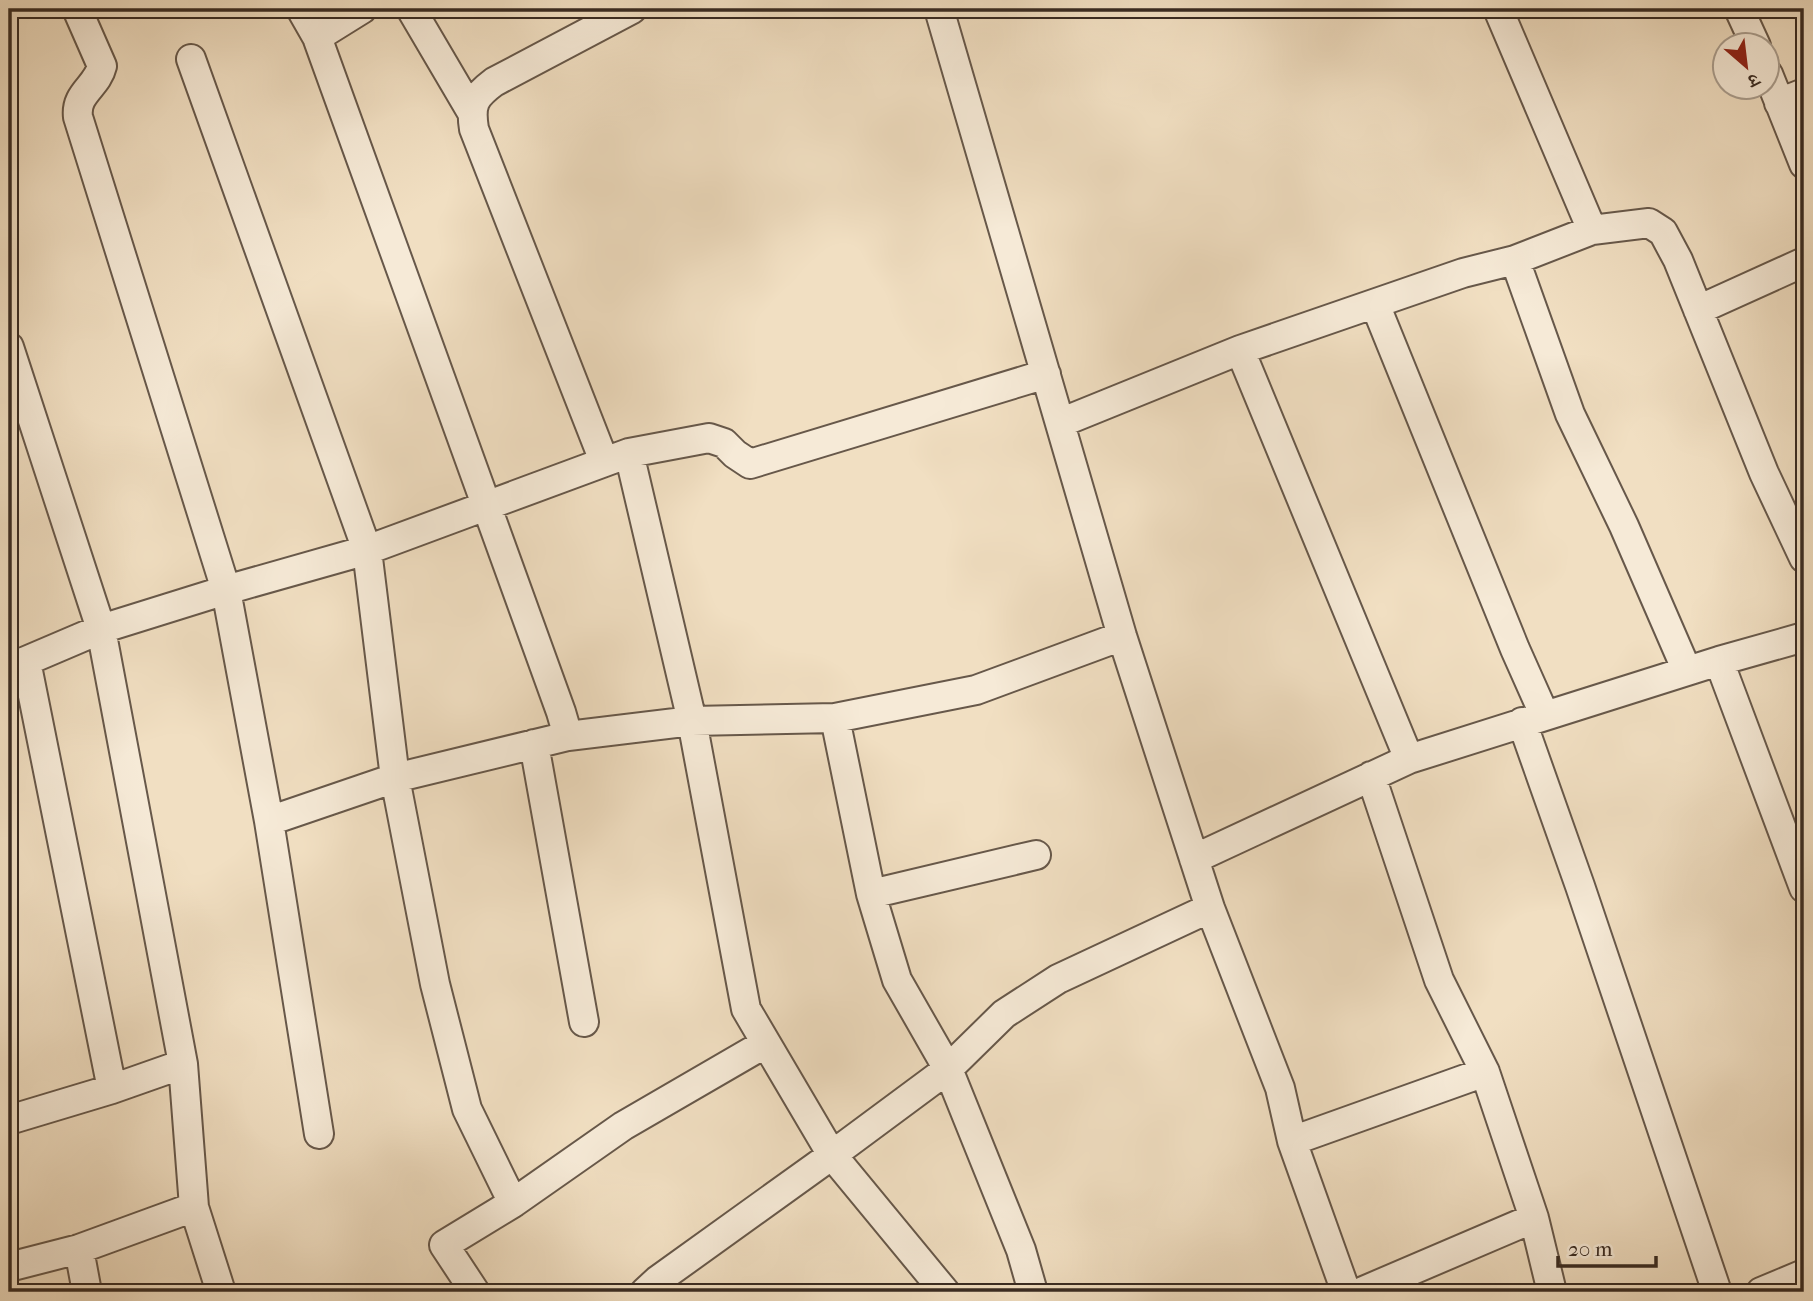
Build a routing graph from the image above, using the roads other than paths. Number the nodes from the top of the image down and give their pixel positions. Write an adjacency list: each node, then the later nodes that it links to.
1 (77, 9): 28 (street)
2 (301, 9): 10 (street)
3 (362, 9): 10 (street)
4 (411, 9): 13 (street)
5 (632, 9): 13 (street)
6 (939, 9): 22 (street)
7 (1498, 9): 15 (street)
8 (1740, 9): 9 (street)
9 (1750, 32)
10 (317, 37): 25 (street)
11 (191, 60): 26 (street)
12 (1792, 98): 14 (street)
13 (471, 111): 24 (street)
14 (1804, 164)
15 (1592, 230): 16 (street); 19 (street)
16 (1515, 260): 18 (street); 34 (street)
17 (1804, 262): 19 (street)
18 (1375, 304): 21 (street); 36 (street)
19 (1698, 310): 27 (street)
20 (9, 346): 29 (street)
21 (1240, 350): 23 (street); 40 (street)
22 (1046, 374): 23 (street); 24 (street)
23 (1060, 423): 30 (street)
24 (616, 457): 25 (street); 37 (street)
25 (486, 504): 26 (street); 38 (street)
26 (367, 550): 28 (street); 42 (street)
27 (1804, 558)
28 (226, 590): 29 (street); 43 (street)
29 (102, 629): 33 (street); 51 (street)
30 (1122, 636): 35 (street); 45 (street)
31 (1804, 637): 32 (street)
32 (1719, 661): 34 (street); 46 (street)
33 (17, 663): 54 (street)
34 (1687, 671): 36 (street)
35 (835, 718): 37 (street); 47 (street)
36 (1533, 718): 40 (street); 75 (street)
37 (692, 721): 38 (street); 50 (street)
38 (568, 736): 39 (street)
39 (534, 744): 42 (street); 49 (street)
40 (1409, 758): 41 (street)
41 (1371, 776): 45 (street); 53 (street)
42 (396, 778): 43 (street); 59 (street)
43 (269, 821): 56 (street)
44 (1036, 855): 47 (street)
45 (1195, 859): 48 (street)
46 (1804, 888)
47 (872, 894): 52 (street)
48 (1210, 908): 52 (street); 57 (street)
49 (584, 1022)
50 (766, 1044): 58 (street); 59 (street)
51 (183, 1064): 54 (street); 60 (street)
52 (948, 1069): 58 (street); 71 (street)
53 (1485, 1072): 57 (street); 61 (street)
54 (113, 1089): 55 (street)
55 (9, 1120)
56 (320, 1134)
57 (1292, 1141): 72 (street)
58 (832, 1156): 69 (street); 70 (street)
59 (513, 1202): 68 (street)
60 (194, 1207): 62 (street); 67 (street)
61 (1534, 1218): 73 (street); 74 (street)
62 (79, 1249): 63 (street); 66 (street)
63 (9, 1267)
64 (1804, 1274): 65 (street)
65 (1765, 1291)
66 (87, 1292)
67 (221, 1292)
68 (475, 1292)
69 (645, 1292)
70 (945, 1292)
71 (1033, 1292)
72 (1346, 1292)
73 (1361, 1292)
74 (1552, 1292)
75 (1717, 1292)

